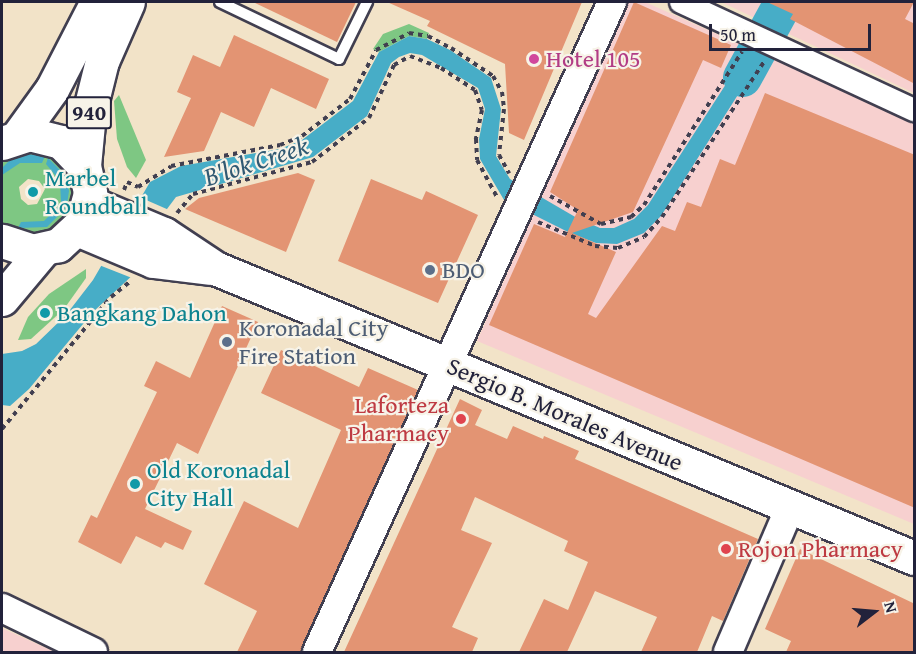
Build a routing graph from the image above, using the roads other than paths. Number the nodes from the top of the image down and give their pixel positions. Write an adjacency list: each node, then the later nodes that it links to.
1 (97, 2): 8 (main road, 940)
2 (128, 2): 9 (main road, 940)
3 (220, 2): 4 (lane)
4 (367, 2)
5 (612, 2): 14 (street)
6 (681, 2): 7 (street)
7 (915, 110)
8 (10, 139): 9 (main road)
9 (84, 166): 10 (main road)
10 (98, 222): 12 (main road); 14 (main road, Sergio B. Morales Avenue)
11 (2, 242): 12 (main road)
12 (43, 250): 13 (main road)
13 (2, 299)
14 (448, 365): 15 (main road, Sergio B. Morales Avenue); 19 (street)
15 (790, 507): 16 (main road, Sergio B. Morales Avenue); 20 (street)
16 (915, 558)
17 (2, 608): 18 (street)
18 (93, 652)
19 (317, 652)
20 (728, 652)

